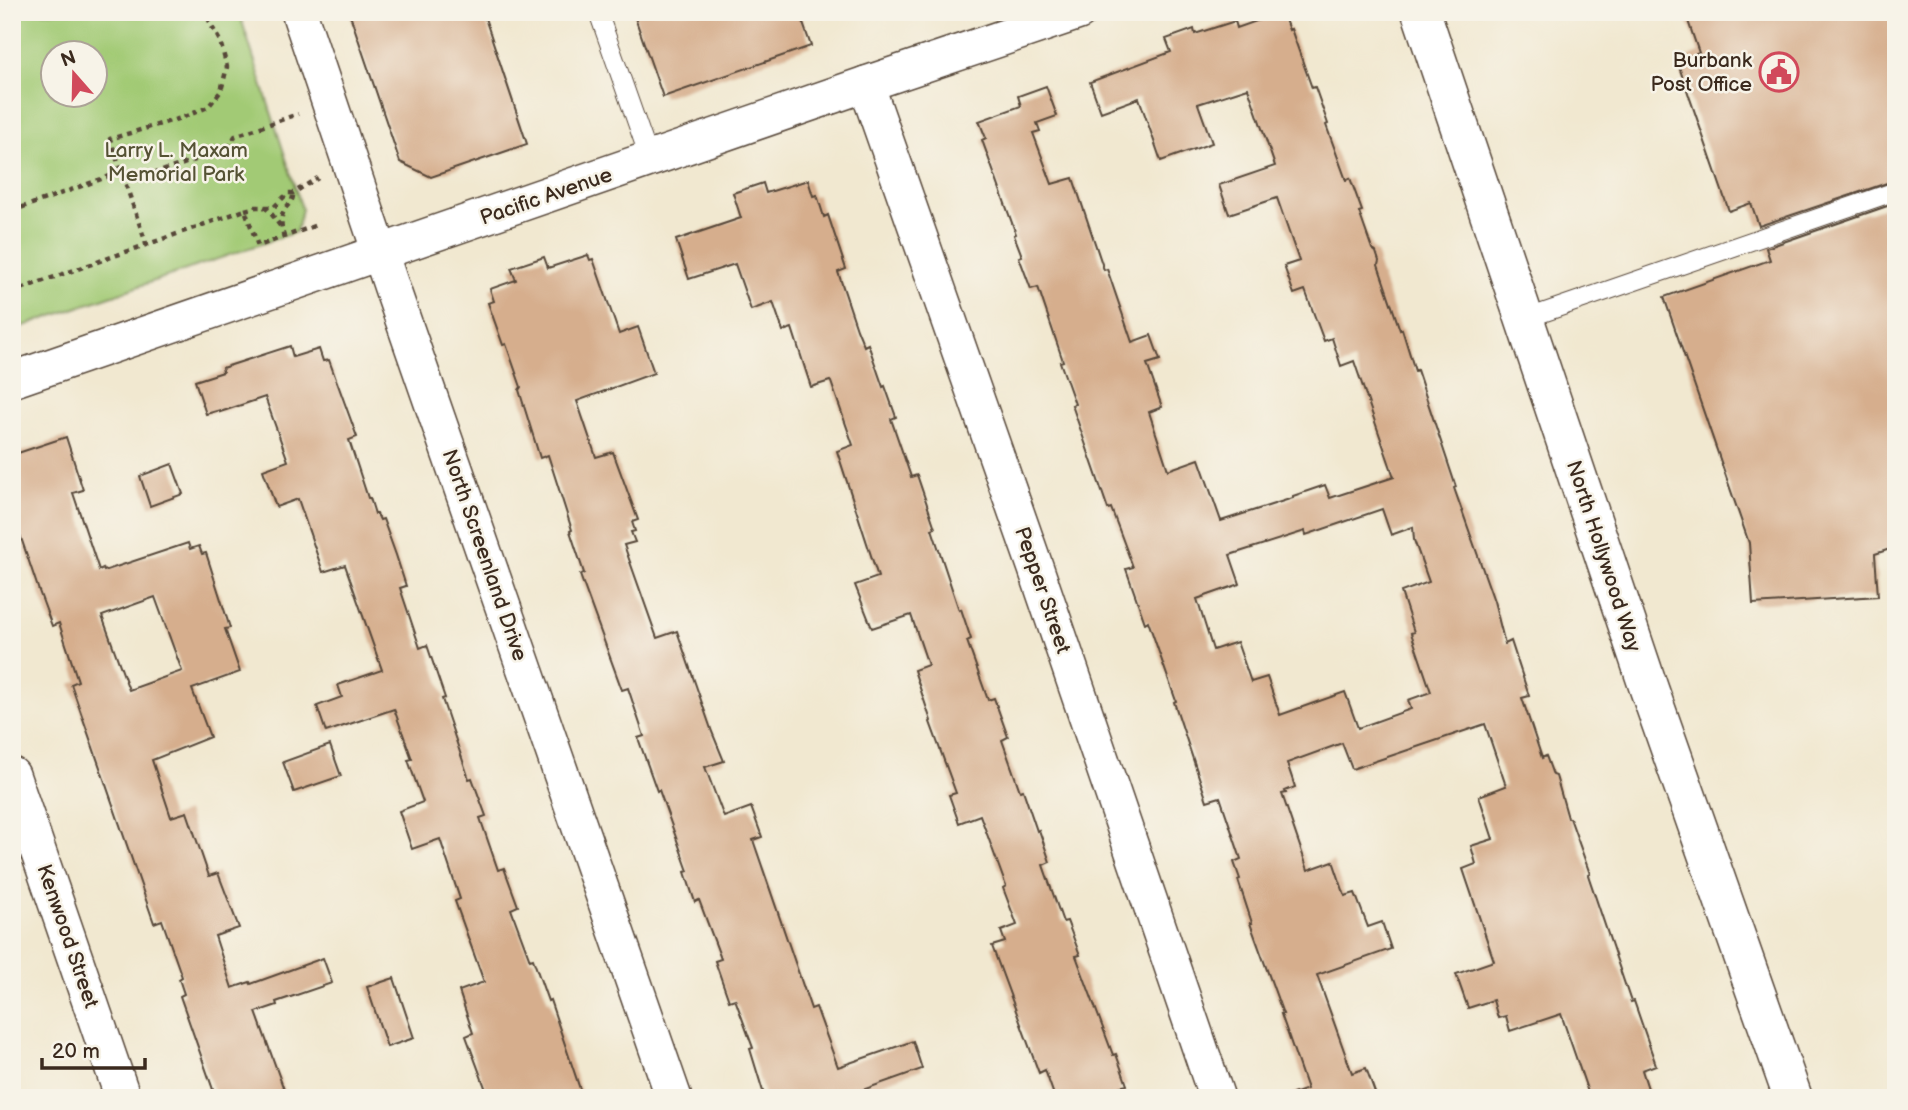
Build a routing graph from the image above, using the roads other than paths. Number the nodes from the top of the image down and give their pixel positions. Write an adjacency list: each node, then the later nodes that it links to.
1 (299, 12): 8 (street, North Screenland Drive)
2 (598, 12): 6 (lane)
3 (1079, 12): 5 (street, Pacific Avenue)
4 (1421, 12): 9 (main road, North Hollywood Way)
5 (866, 84): 6 (street, Pacific Avenue); 14 (street, Pepper Street)
6 (650, 160): 8 (street, Pacific Avenue)
7 (1896, 191): 9 (lane)
8 (380, 253): 10 (street, Pacific Avenue); 13 (street, North Screenland Drive)
9 (1525, 319): 15 (main road, North Hollywood Way)
10 (12, 380)
11 (12, 775): 12 (street, Kenwood Street)
12 (123, 1098)
13 (674, 1098)
14 (1217, 1098)
15 (1793, 1098)

